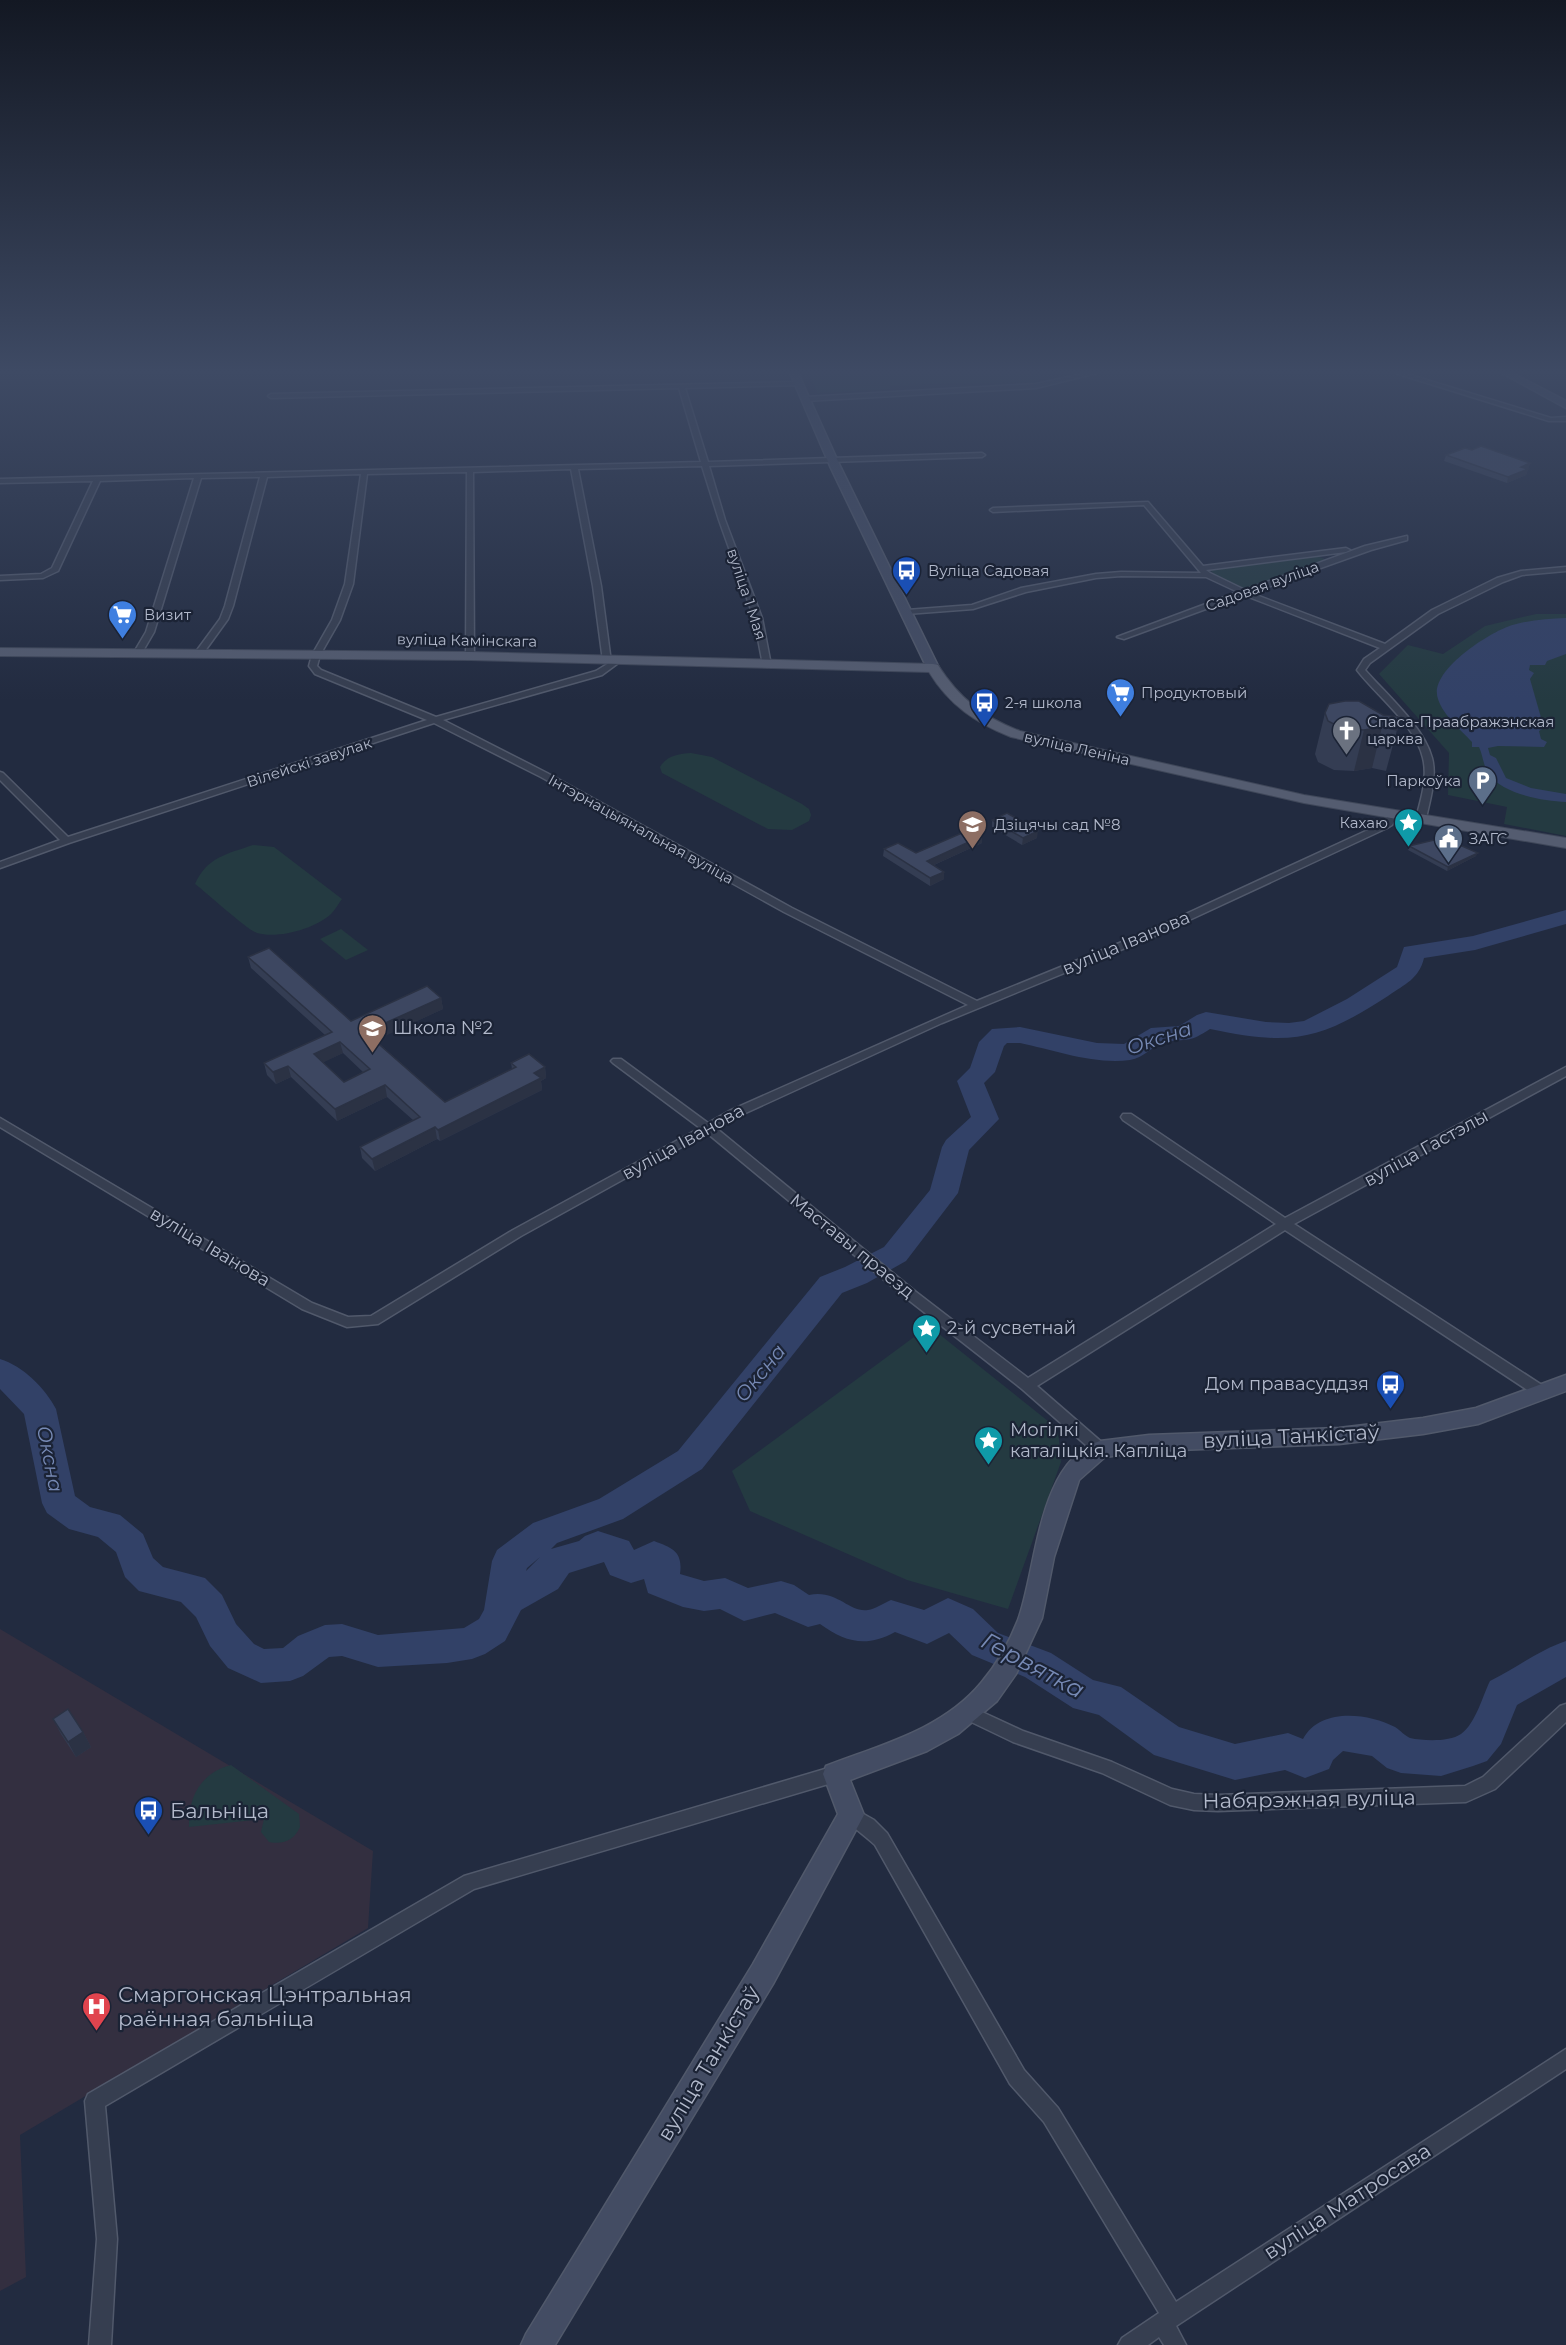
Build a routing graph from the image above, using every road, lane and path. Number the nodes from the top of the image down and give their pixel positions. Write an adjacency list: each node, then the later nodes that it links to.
1 (96, 482): 14 (street)
2 (196, 482): 21 (street)
3 (262, 482): 20 (street)
4 (363, 482): 22 (street)
5 (470, 482): 23 (street)
6 (577, 482): 24 (street)
7 (710, 482): 25 (street, вуліца 1 Мая)
8 (843, 482): 16 (main road, вуліца Леніна)
9 (993, 510): 13 (street)
10 (1404, 538): 11 (street, Садовая вуліца)
11 (1368, 548): 13 (street, Садовая вуліца); 15 (street, Садовая вуліца)
12 (1566, 569): 18 (street)
13 (1204, 572): 15 (street); 16 (street, Садовая вуліца)
14 (0, 578)
15 (1243, 592): 17 (street, Садовая вуліца); 18 (street)
16 (907, 612): 26 (main road, вуліца Леніна)
17 (1121, 637)
18 (1384, 647): 30 (street)
19 (0, 652): 21 (main road, вуліца Камінскага)
20 (200, 653): 21 (main road, вуліца Камінскага); 22 (main road, вуліца Камінскага)
21 (137, 654)
22 (316, 655): 23 (main road, вуліца Камінскага); 27 (street, Інтэрнацыянальная вуліца)
23 (470, 656): 24 (main road, вуліца Камінскага)
24 (612, 661): 25 (main road, вуліца Камінскага); 27 (street, Вілейскі завулак)
25 (767, 665): 26 (main road, вуліца Камінскага)
26 (933, 668): 29 (main road, вуліца Леніна)
27 (435, 720): 31 (street, Вілейскі завулак); 34 (street, Інтэрнацыянальная вуліца)
28 (0, 776): 31 (street)
29 (1393, 814): 30 (main road, вуліца Леніна); 34 (street, вуліца Іванова)
30 (1421, 818): 32 (main road, вуліца Леніна)
31 (66, 841): 33 (street, Вілейскі завулак)
32 (1566, 843)
33 (0, 865)
34 (977, 1005): 39 (street, вуліца Іванова)
35 (617, 1061): 39 (street, Маставы праезд)
36 (1566, 1071): 40 (street, вуліца Гастэлы)
37 (1127, 1117): 40 (street)
38 (0, 1122): 39 (street, вуліца Іванова)
39 (708, 1128): 42 (street, Маставы праезд)
40 (1285, 1224): 42 (street, вуліца Гастэлы); 43 (street)
41 (1566, 1383): 43 (main road, вуліца Танкістаў)
42 (1027, 1384): 44 (street, Маставы праезд)
43 (1543, 1393): 44 (main road, вуліца Танкістаў)
44 (1100, 1449): 45 (main road)
45 (967, 1712): 46 (street, Набярэжная вуліца); 47 (main road)
46 (1566, 1712)
47 (835, 1774): 48 (main road); 51 (street)
48 (852, 1815): 50 (street); 52 (main road, вуліца Танкістаў)
49 (1566, 2058): 50 (street, вуліца Матросава)
50 (1168, 2320): 53 (street, вуліца Матросава); 54 (street)
51 (100, 2345)
52 (537, 2345)
53 (1129, 2345)
54 (1174, 2345)

